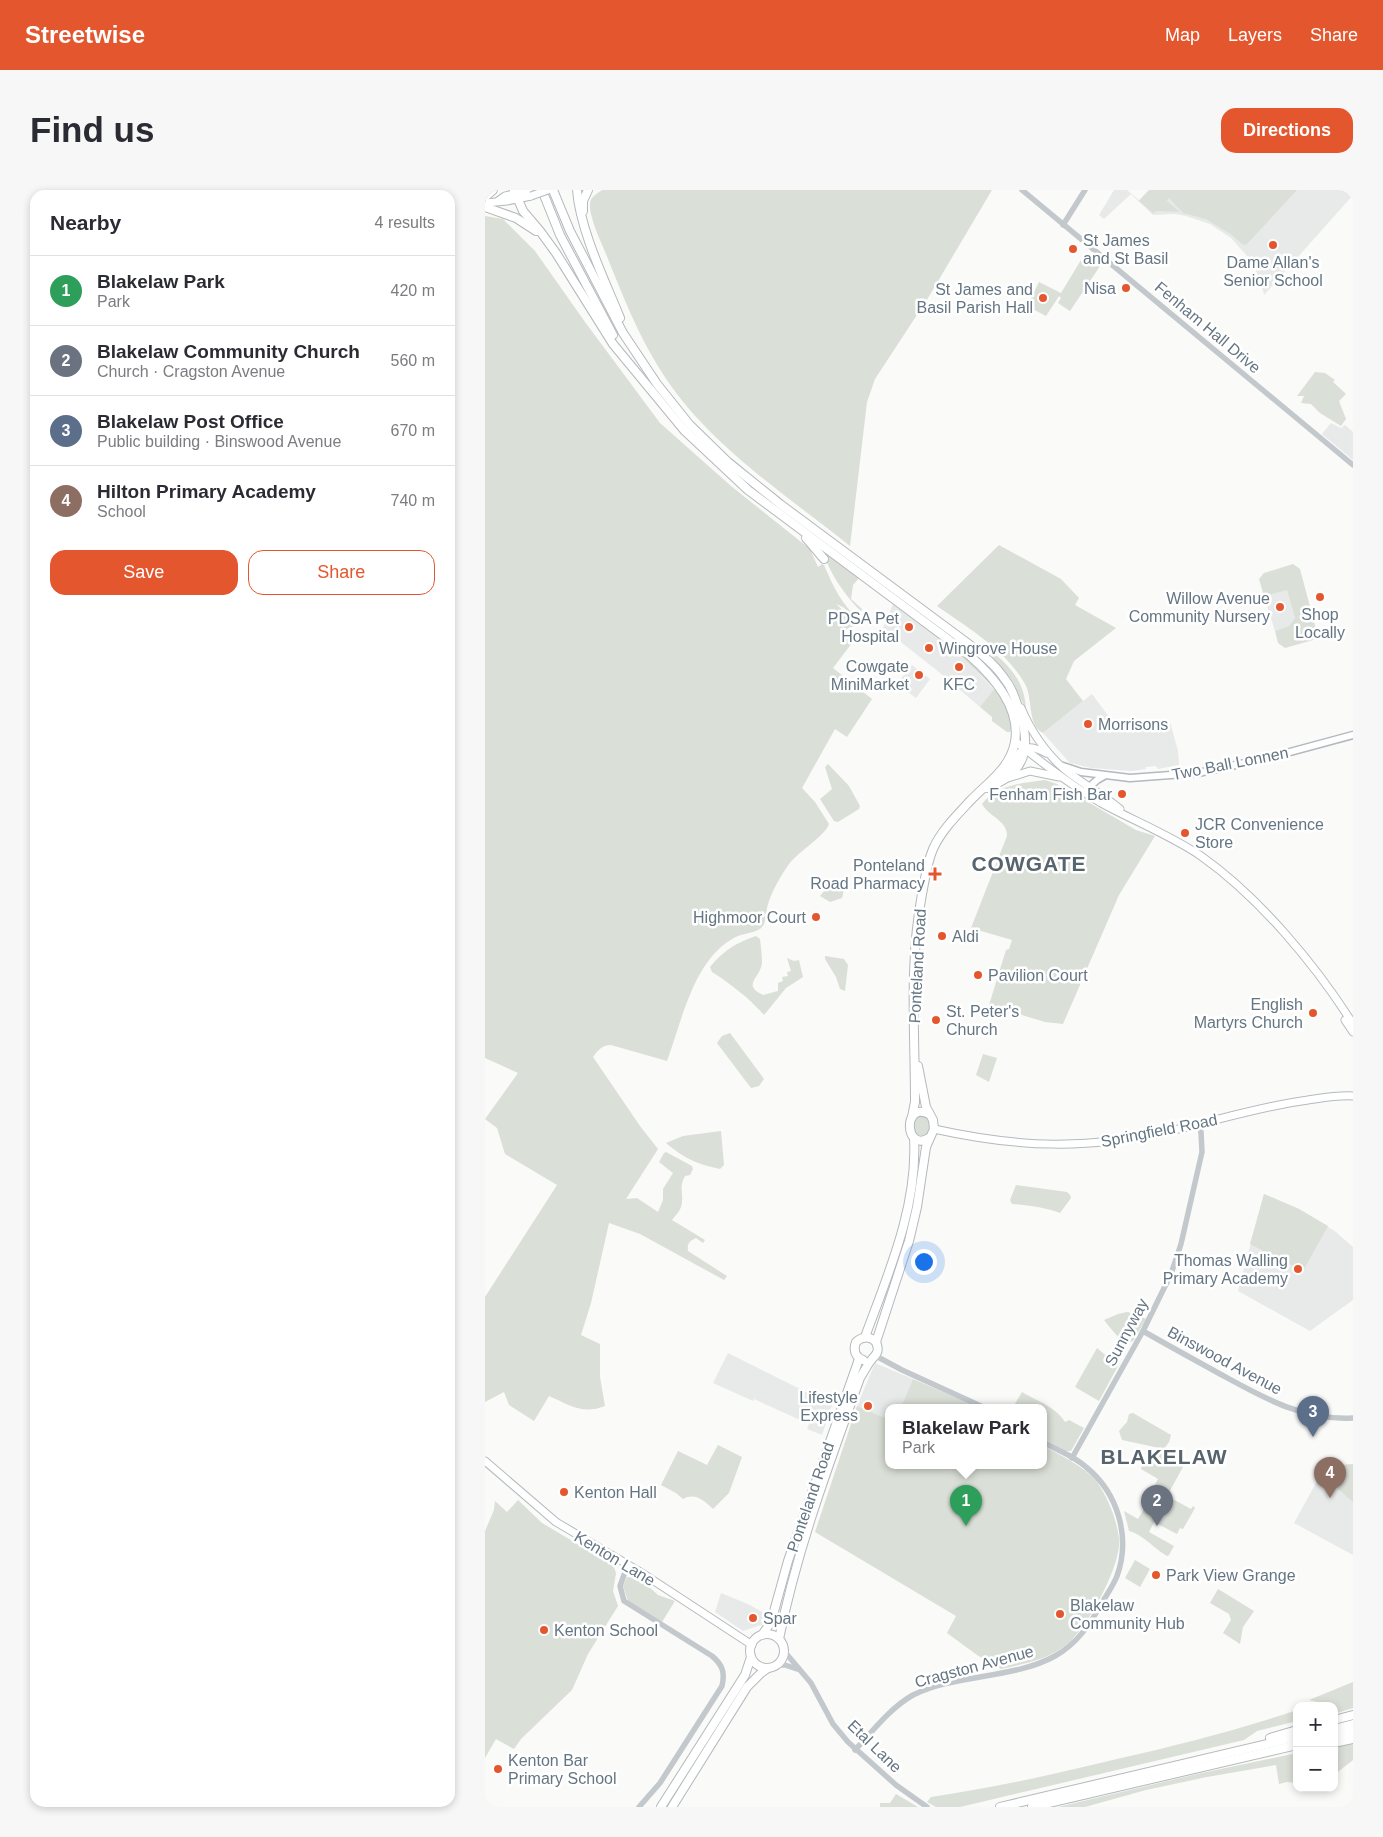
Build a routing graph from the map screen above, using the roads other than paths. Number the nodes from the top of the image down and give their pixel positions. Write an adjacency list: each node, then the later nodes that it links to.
1 (493, 190): 11 (highway)
2 (542, 190): 18 (highway)
3 (548, 190): 9 (main road, bridge)
4 (553, 190): 17 (highway)
5 (577, 190): 14 (highway)
6 (588, 190): 14 (highway)
7 (1022, 190): 15 (street, Fenham Hall Drive)
8 (1085, 190): 15 (street)
9 (530, 193): 10 (main road)
10 (515, 194): 12 (main road); 16 (highway)
11 (485, 197)
12 (485, 203)
13 (485, 207): 16 (highway)
14 (584, 225): 17 (highway)
15 (1063, 225): 19 (street, Fenham Hall Drive)
16 (556, 253): 18 (highway)
17 (639, 359): 22 (highway)
18 (631, 365): 20 (highway)
19 (1353, 465)
20 (799, 528): 21 (highway); 24 (highway)
21 (824, 559)
22 (1012, 691): 25 (highway); 26 (main road)
23 (1353, 735): 29 (main road, Two Ball Lonnen)
24 (1015, 741): 25 (main road); 32 (highway, Ponteland Road)
25 (1024, 748): 26 (main road); 30 (highway); 31 (main road); 32 (main road)
26 (1051, 756): 27 (main road)
27 (1058, 763): 28 (main road, Two Ball Lonnen); 33 (main road)
28 (1093, 774): 29 (main road, Two Ball Lonnen); 33 (main road)
29 (1105, 776): 33 (main road)
30 (1008, 778): 31 (main road); 34 (highway, Ponteland Road)
31 (1064, 778): 33 (main road)
32 (991, 781): 34 (highway, Ponteland Road)
33 (1086, 787): 35 (main road); 35 (main road)
34 (985, 788): 39 (highway, Ponteland Road)
35 (1125, 815): 36 (main road)
36 (1337, 1001): 37 (main road); 38 (main road)
37 (1353, 1024)
38 (1353, 1032)
39 (915, 1045): 41 (highway, Ponteland Road); 42 (highway, Ponteland Road)
40 (1353, 1096): 43 (main road, Springfield Road)
41 (929, 1114): 42 (highway); 44 (highway)
42 (912, 1117): 45 (highway)
43 (1198, 1124): 44 (main road, Springfield Road); 47 (street, Sunnyway)
44 (934, 1129): 46 (highway)
45 (914, 1138): 46 (highway); 48 (highway, Ponteland Road)
46 (929, 1138): 49 (highway, Ponteland Road)
47 (1143, 1332): 53 (street, Binswood Avenue); 55 (street, Sunnyway)
48 (865, 1337): 49 (highway); 51 (highway, Ponteland Road)
49 (876, 1342): 50 (highway, Ponteland Road)
50 (873, 1358): 51 (highway); 52 (street); 59 (highway, Ponteland Road)
51 (859, 1359): 58 (highway, Ponteland Road)
52 (976, 1404)
53 (1353, 1418)
54 (1047, 1444): 55 (street)
55 (1072, 1458): 77 (street, Cragston Avenue)
56 (485, 1461): 57 (main road, Kenton Lane)
57 (628, 1564): 60 (main road, Kenton Lane); 81 (street)
58 (762, 1635): 59 (highway); 60 (highway)
59 (779, 1639): 61 (highway)
60 (751, 1645): 62 (highway)
61 (784, 1651): 63 (highway); 65 (street, Etal Lane)
62 (751, 1657): 64 (highway); 82 (highway)
63 (778, 1665): 64 (highway); 65 (street)
64 (768, 1668): 83 (highway)
65 (799, 1670): 77 (street, Etal Lane)
66 (1353, 1715): 67 (highway)
67 (1338, 1719)
68 (1353, 1724): 69 (highway)
69 (1338, 1728)
70 (1293, 1732): 79 (highway)
71 (1353, 1732): 72 (highway)
72 (1338, 1735)
73 (1293, 1738): 79 (highway)
74 (1353, 1739): 75 (highway)
75 (1338, 1742)
76 (1293, 1746): 79 (highway)
77 (855, 1750): 80 (street, Etal Lane)
78 (1293, 1750): 79 (highway)
79 (1234, 1755): 84 (highway); 85 (highway)
80 (925, 1806)
81 (639, 1807)
82 (661, 1807)
83 (671, 1807)
84 (1001, 1807)
85 (1032, 1807)

